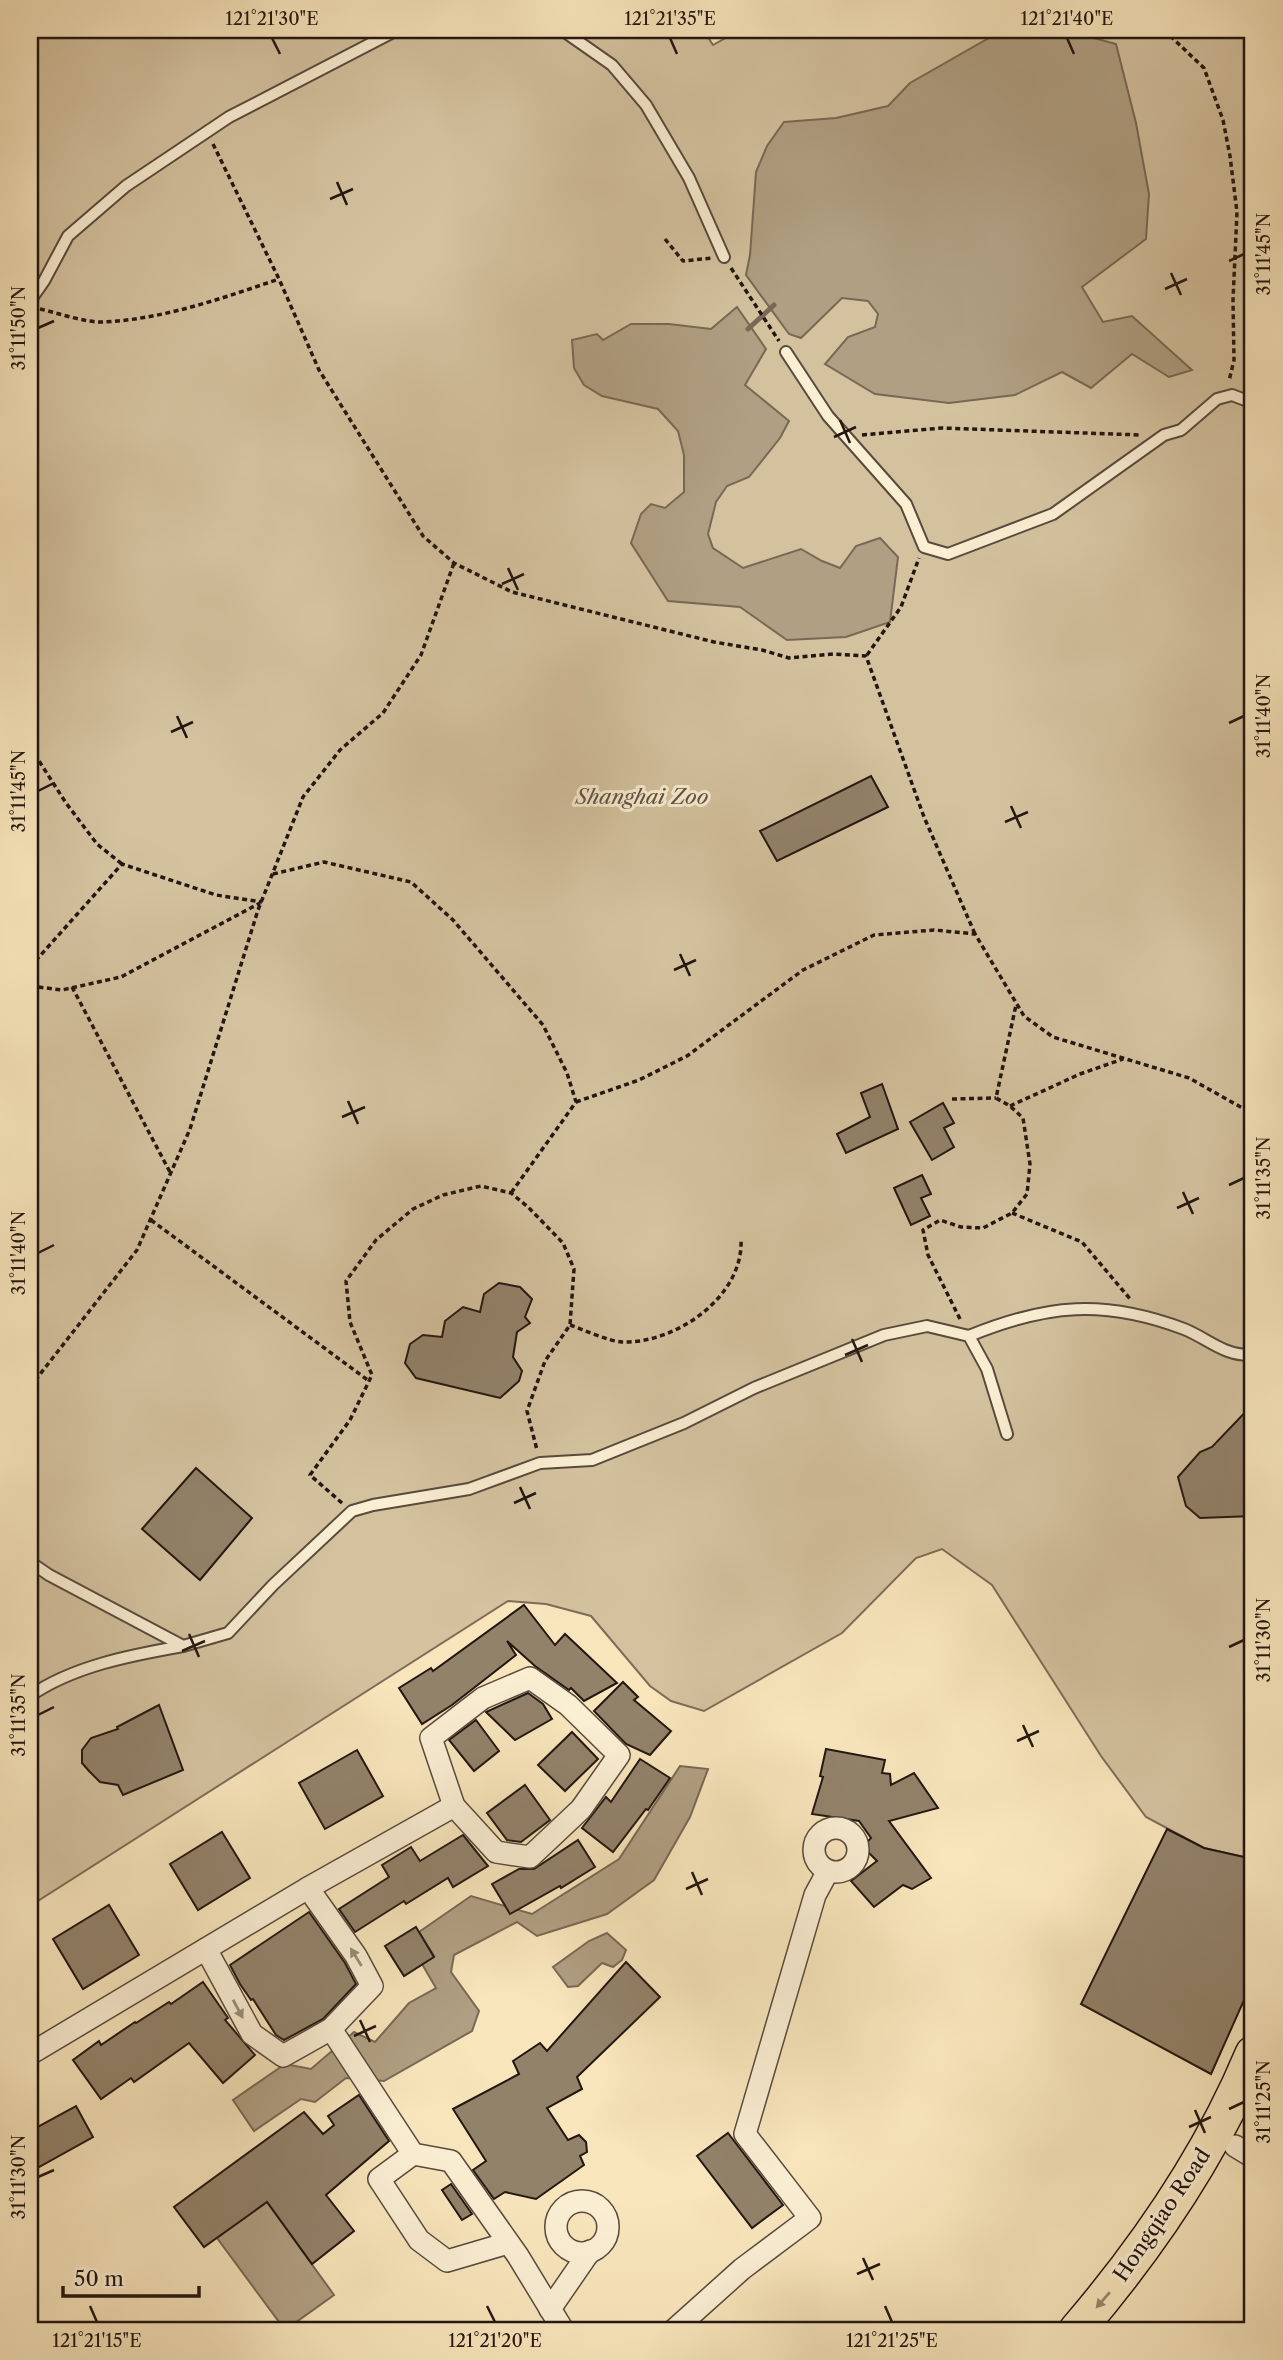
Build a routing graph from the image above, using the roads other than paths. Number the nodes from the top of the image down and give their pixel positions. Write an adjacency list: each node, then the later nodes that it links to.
1 (397, 30): 4 (lane)
2 (562, 30): 3 (lane)
3 (724, 257)
4 (30, 301)
5 (786, 352): 6 (lane)
6 (1253, 403)
7 (969, 1336): 8 (lane); 9 (lane); 11 (lane)
8 (1253, 1355)
9 (1007, 1434)
10 (30, 1562): 11 (lane)
11 (183, 1646): 12 (lane)
12 (30, 1696)
13 (454, 1806): 13 (street); 15 (street)
14 (828, 1871): 27 (street)
15 (308, 1888): 16 (street); 17 (street, one-way to 15)
16 (206, 1949): 17 (street, one-way to 17); 18 (street)
17 (331, 2029): 22 (street)
18 (30, 2053)
19 (1253, 2054): 28 (main road, Hongqiao Road, one-way to 28)
20 (1253, 2109): 21 (main road, Hongqiao Road)
21 (1244, 2152): 29 (main road, Hongqiao Road)
22 (413, 2154): 23 (street); 23 (street)
23 (508, 2243): 25 (street)
24 (590, 2251): 25 (street)
25 (550, 2309): 26 (street)
26 (563, 2330)
27 (674, 2330)
28 (1077, 2330)
29 (1109, 2330)

